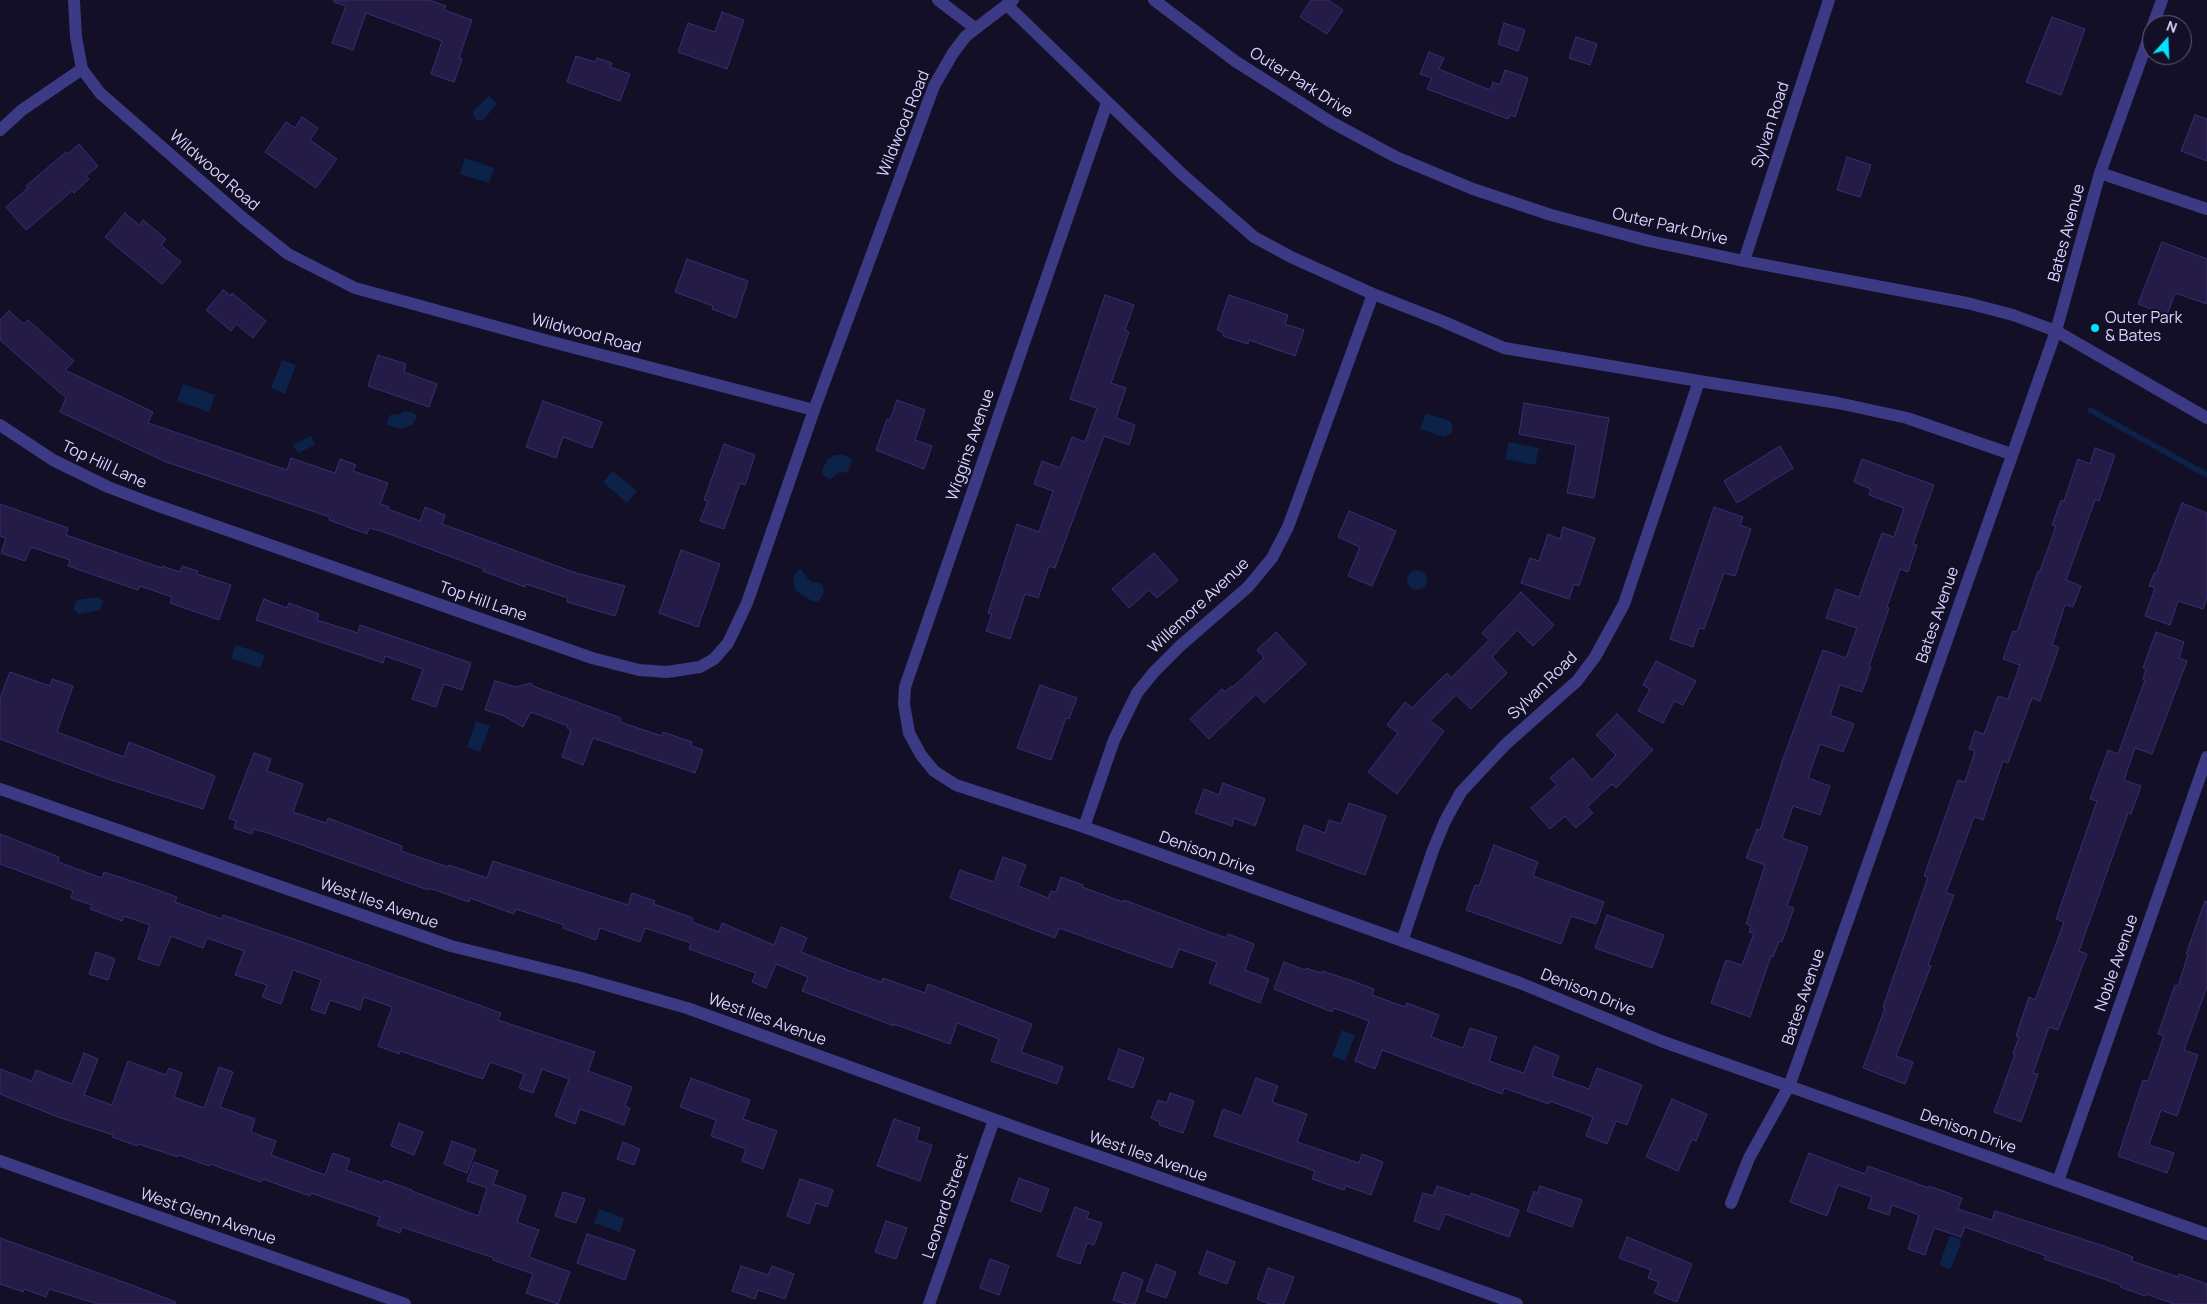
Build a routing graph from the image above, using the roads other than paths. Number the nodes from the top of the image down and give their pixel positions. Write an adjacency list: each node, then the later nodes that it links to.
1 (74, 0): 10 (street, Wildwood Road)
2 (938, 0): 8 (street)
3 (1154, 0): 15 (street, Outer Park Drive)
4 (1829, 0): 15 (street, Sylvan Road)
5 (2162, 0): 7 (street)
6 (1010, 2): 8 (street, Wildwood Road); 11 (street)
7 (2157, 15)
8 (974, 28): 19 (street, Wildwood Road)
9 (2142, 57): 13 (street, Bates Avenue)
10 (82, 69): 12 (street); 19 (street, Wildwood Road)
11 (1107, 102): 16 (street); 24 (street, Wiggins Avenue)
12 (0, 130)
13 (2100, 173): 14 (street); 17 (street, Bates Avenue)
14 (2207, 209)
15 (1744, 261): 17 (street, Outer Park Drive)
16 (1372, 294): 18 (street); 26 (street, Willemore Avenue)
17 (2056, 331): 20 (street, Outer Park Drive); 22 (street, Bates Avenue)
18 (1699, 382): 22 (street); 27 (street, Sylvan Road)
19 (814, 410): 21 (street, Top Hill Lane)
20 (2207, 418)
21 (0, 425)
22 (2011, 454): 28 (street, Bates Avenue)
23 (2207, 756): 31 (street, Noble Avenue)
24 (956, 785): 26 (street, Denison Drive)
25 (0, 788): 29 (street, West Iles Avenue)
26 (1084, 827): 27 (street, Denison Drive)
27 (1402, 941): 28 (street, Denison Drive)
28 (1789, 1086): 31 (street, Denison Drive); 32 (street, Bates Avenue)
29 (994, 1120): 35 (street, Leonard Street); 36 (street, West Iles Avenue)
30 (0, 1161): 34 (street, West Glenn Avenue)
31 (2058, 1181): 33 (street, Denison Drive)
32 (1731, 1203)
33 (2207, 1234)
34 (405, 1304)
35 (929, 1304)
36 (1517, 1304)

